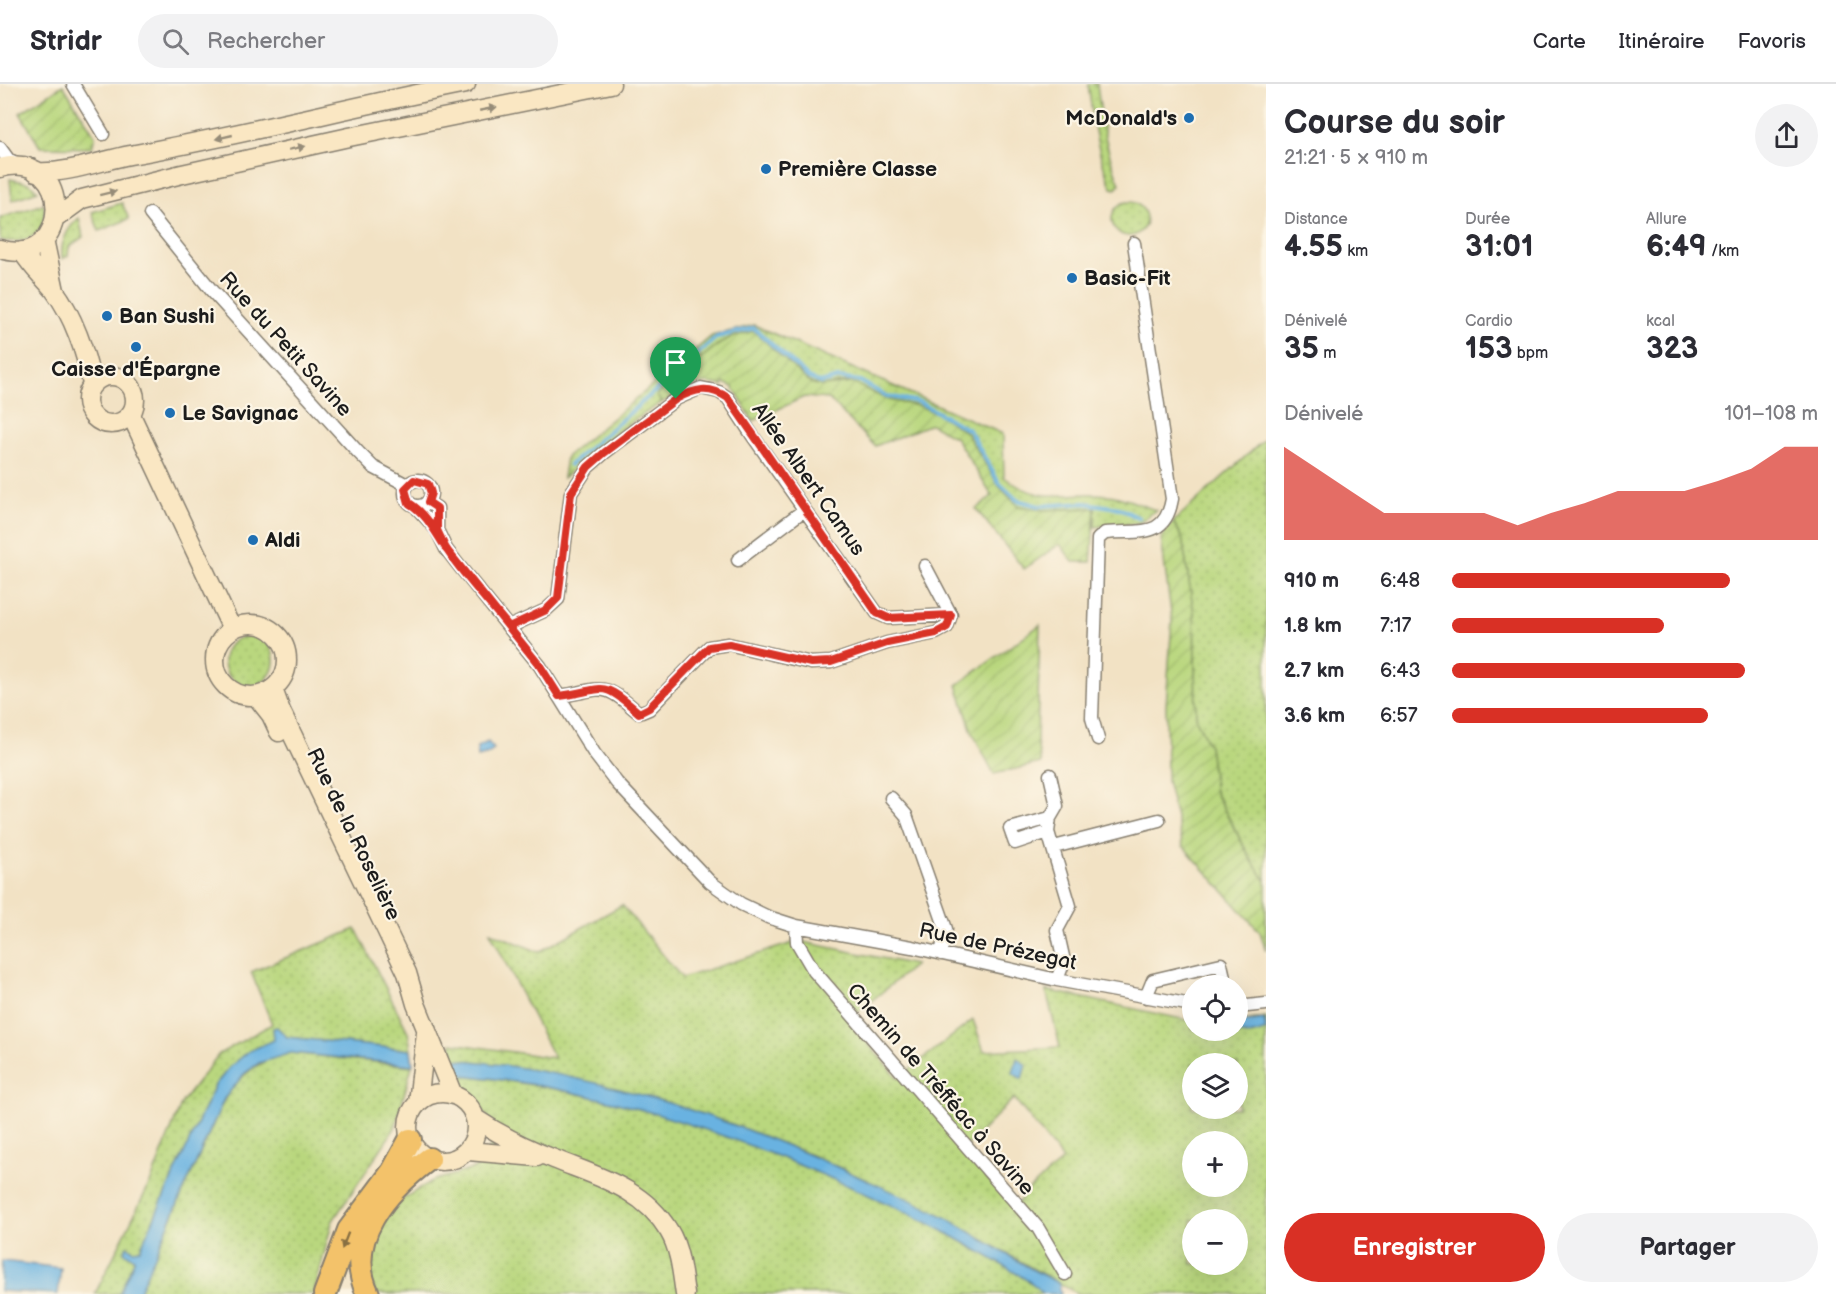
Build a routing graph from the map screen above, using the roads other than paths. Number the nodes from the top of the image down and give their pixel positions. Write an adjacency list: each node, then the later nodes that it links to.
1 (73, 84): 4 (street)
2 (465, 84): 7 (street, one-way to 7)
3 (611, 84): 9 (street, one-way to 3)
4 (103, 134)
5 (0, 148): 7 (street)
6 (0, 168): 7 (street)
7 (30, 169): 9 (street)
8 (150, 214): 19 (street, Rue du Petit Savine)
9 (56, 218): 10 (street)
10 (45, 239): 13 (street); 14 (street)
11 (1134, 243): 32 (street)
12 (0, 249): 13 (street)
13 (22, 250): 14 (street)
14 (55, 291): 15 (street)
15 (86, 352): 16 (street); 17 (street)
16 (111, 375): 17 (street); 18 (street)
17 (92, 384): 18 (street)
18 (125, 419): 28 (street)
19 (407, 485): 20 (street, Rue du Petit Savine); 21 (street, Rue du Petit Savine)
20 (428, 502): 21 (street); 23 (street, Rue du Petit Savine)
21 (415, 506): 23 (street, Rue du Petit Savine)
22 (804, 510): 24 (street); 26 (street, Allée Albert Camus); 27 (street, Allée Albert Camus)
23 (437, 530): 27 (street, Rue du Petit Savine)
24 (738, 560)
25 (926, 566): 26 (street)
26 (951, 615): 31 (street)
27 (509, 627): 31 (street, Rue du Petit Savine)
28 (232, 629): 29 (street); 30 (street)
29 (273, 689): 30 (street); 43 (street, Rue de la Roselière)
30 (256, 696): 43 (street, Rue de la Roselière)
31 (559, 696): 39 (street, Rue du Petit Savine)
32 (1098, 739)
33 (1050, 775): 35 (street)
34 (891, 798): 40 (street)
35 (1050, 818): 37 (street); 37 (street)
36 (1159, 820): 38 (street)
37 (1048, 832): 38 (street)
38 (1053, 847): 42 (street)
39 (796, 926): 40 (street, Rue de Prézegat); 56 (street, Chemin de Tréfféac à Savine)
40 (941, 954): 42 (street, Rue de Prézegat)
41 (1224, 975): 44 (street)
42 (1057, 980): 44 (street, Rue de Prézegat)
43 (412, 992): 48 (street, Rue de la Roselière)
44 (1146, 997): 45 (street, Rue de Prézegat)
45 (1182, 1003)
46 (1266, 1004): 47 (street)
47 (1248, 1006)
48 (427, 1031): 49 (street, Rue de la Roselière); 50 (street, Rue de la Roselière)
49 (453, 1095): 50 (street); 51 (street)
50 (418, 1103): 52 (street)
51 (476, 1119): 53 (street); 55 (street)
52 (410, 1140): 54 (street); 57 (highway, one-way to 57)
53 (468, 1151): 54 (street); 55 (street)
54 (429, 1159): 58 (highway)
55 (554, 1159): 59 (street)
56 (1065, 1274)
57 (325, 1294)
58 (368, 1294)
59 (685, 1294)

